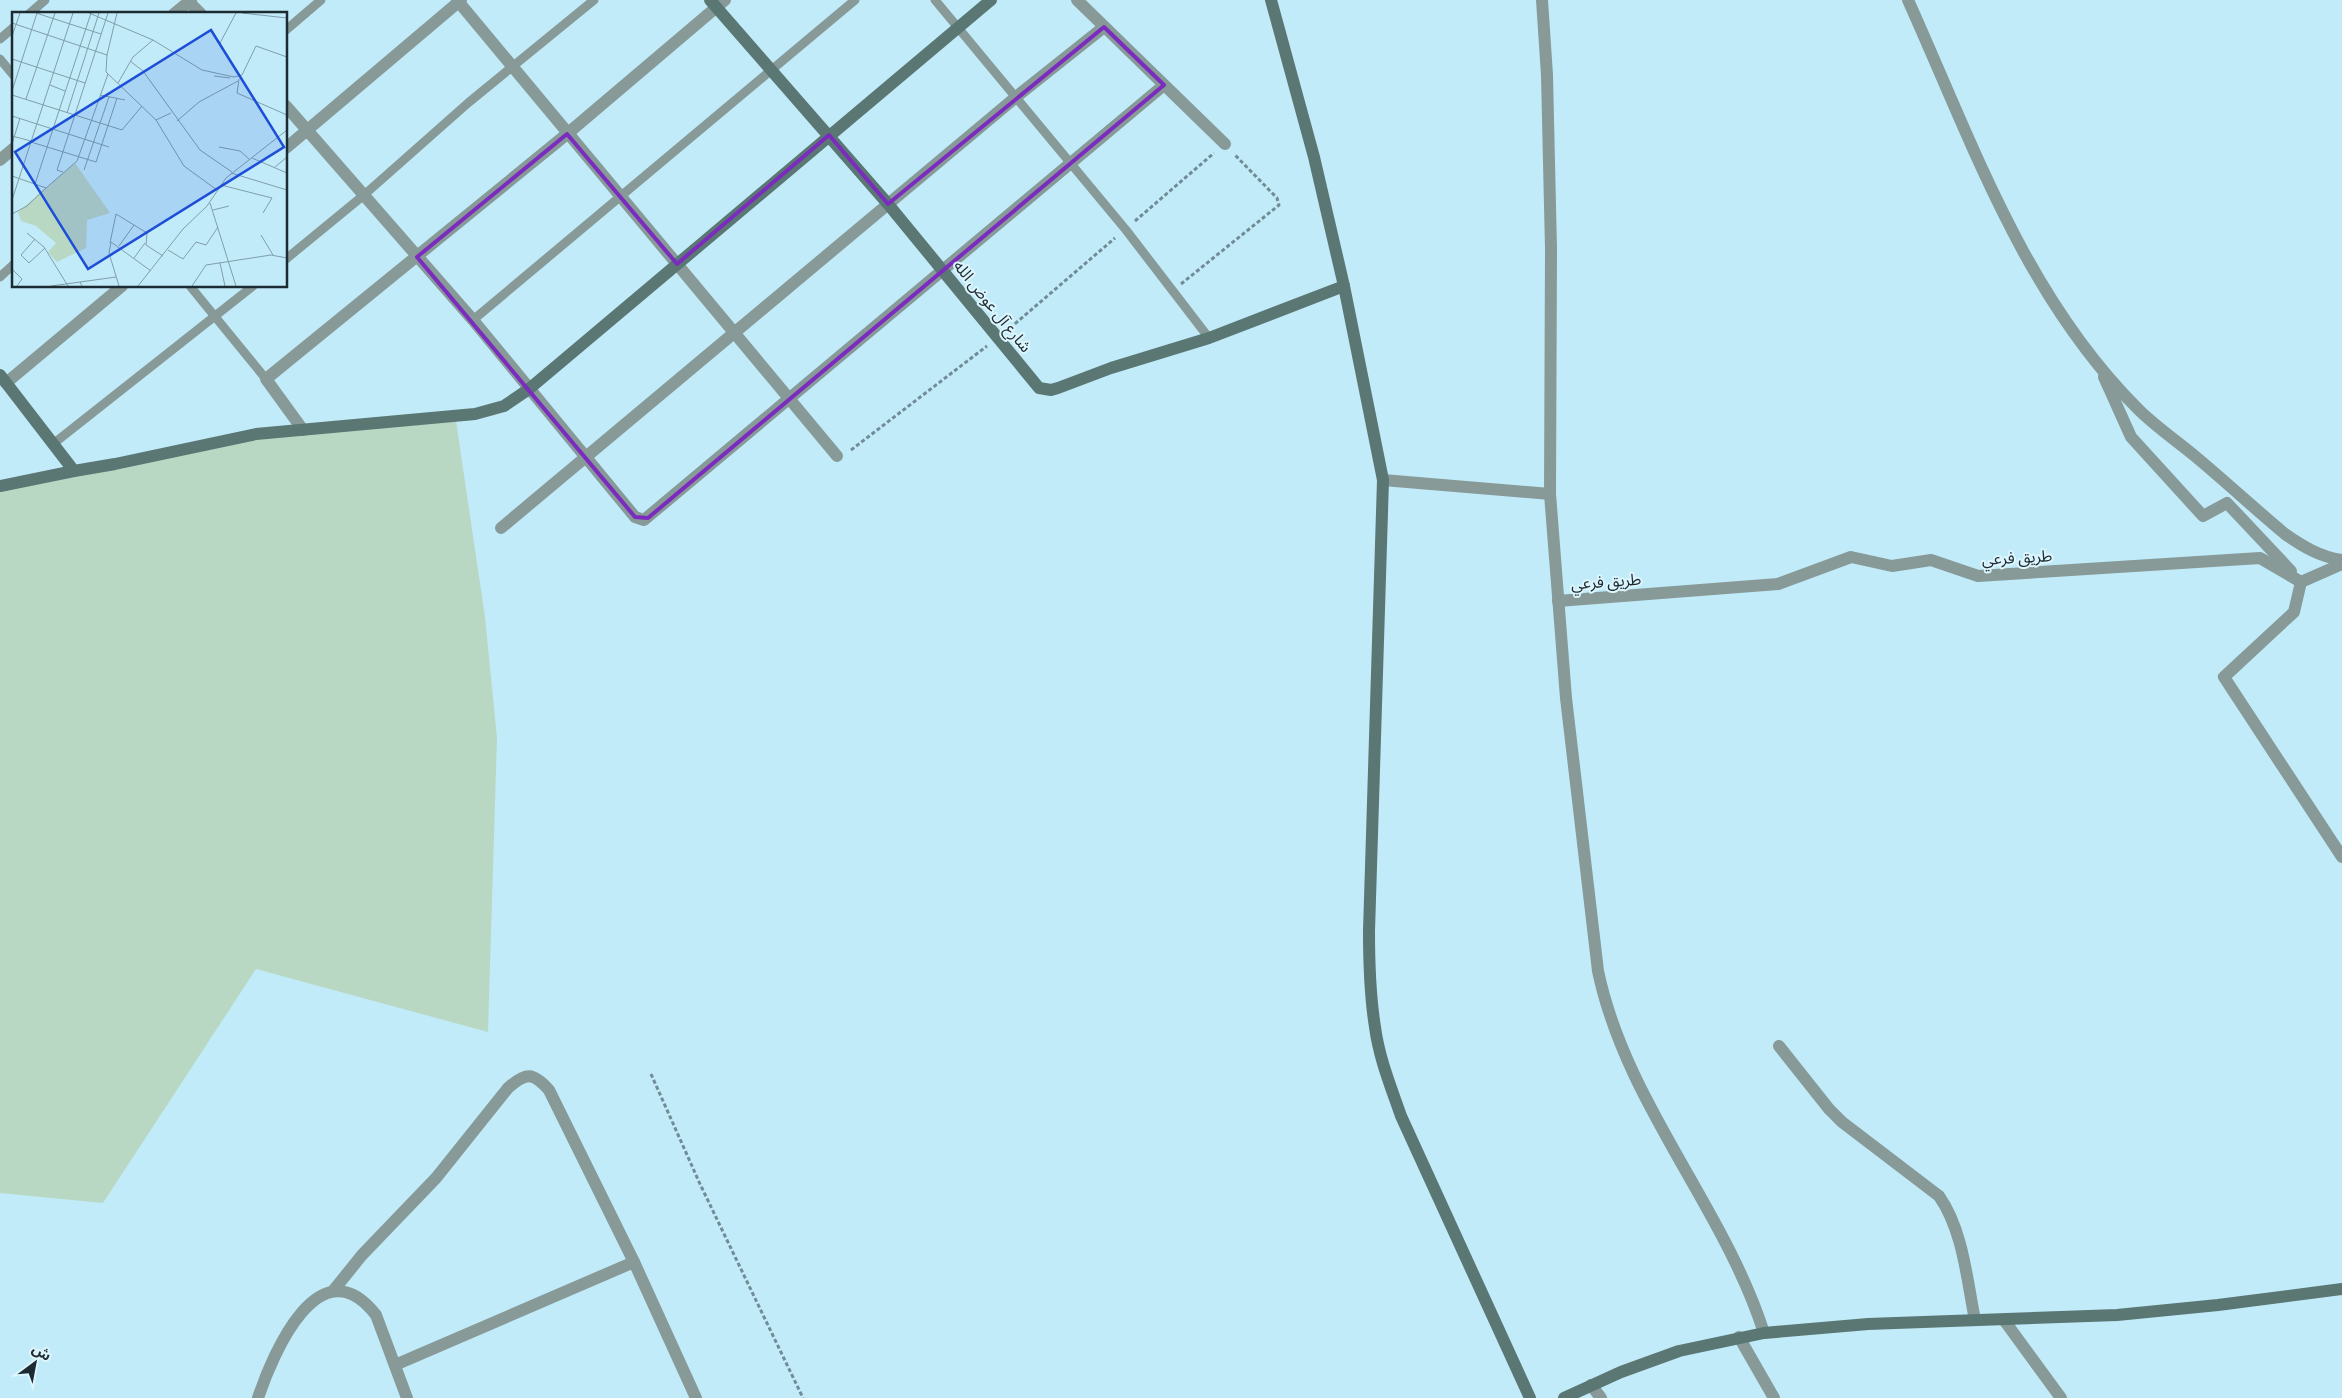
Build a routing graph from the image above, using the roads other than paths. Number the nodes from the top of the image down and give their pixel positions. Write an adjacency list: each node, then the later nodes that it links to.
1 (45, 0): 14 (lane)
2 (322, 0): 19 (lane)
3 (594, 0): 23 (lane)
4 (856, 0): 24 (lane)
5 (935, 0): 17 (lane)
6 (991, 0): 17 (street)
7 (1077, 0): 18 (street)
8 (1271, 0): 46 (street)
9 (1542, 0): 66 (street)
10 (1908, 0): 54 (street)
11 (190, 1): 15 (street); 16 (street)
12 (459, 1): 23 (street); 29 (street)
13 (717, 2): 24 (street, شارع آل عوض الله); 30 (street)
14 (31, 12)
15 (176, 12)
16 (199, 12)
17 (958, 26): 27 (lane); 31 (street)
18 (1104, 27): 26 (street); 27 (street)
19 (288, 28)
20 (12, 29): 21 (lane)
21 (0, 39)
22 (0, 59): 25 (lane)
23 (512, 68): 30 (street); 37 (lane)
24 (772, 71): 31 (street, شارع آل عوض الله); 38 (lane)
25 (12, 74)
26 (1164, 85): 32 (street); 36 (street)
27 (1016, 97): 36 (lane); 39 (street)
28 (288, 108): 29 (street)
29 (308, 130): 33 (street); 37 (street)
30 (567, 134): 38 (street); 41 (street)
31 (828, 135): 39 (street, شارع آل عوض الله); 42 (street)
32 (1225, 144)
33 (288, 146)
34 (12, 150): 35 (street)
35 (0, 160)
36 (1070, 165): 44 (street); 53 (lane)
37 (364, 195): 40 (lane); 41 (street)
38 (620, 196): 42 (street); 51 (lane)
39 (888, 204): 44 (street, شارع آل عوض الله); 52 (street)
40 (288, 257)
41 (417, 257): 51 (street); 56 (street)
42 (677, 264): 52 (street); 57 (street)
43 (12, 266): 45 (lane)
44 (942, 269): 53 (street, شارع آل عوض الله); 58 (street)
45 (0, 276)
46 (1344, 286): 53 (street, شارع آل عوض الله); 64 (street)
47 (119, 288): 55 (street)
48 (192, 288): 50 (lane)
49 (251, 288): 50 (lane)
50 (216, 317): 56 (lane); 60 (lane)
51 (473, 320): 57 (street)
52 (735, 332): 58 (street); 62 (street)
53 (1208, 338)
54 (2098, 363): 68 (street); 70 (street)
55 (3, 379): 60 (street)
56 (266, 379): 59 (street)
57 (529, 389): 59 (street); 62 (street)
58 (789, 399): 61 (street); 62 (street)
59 (303, 430): 63 (street)
60 (54, 444): 63 (street)
61 (837, 456)
62 (586, 457): 67 (street)
63 (74, 470): 65 (street)
64 (1383, 480): 66 (street); 86 (street)
65 (0, 486)
66 (1550, 494): 71 (street)
67 (501, 528)
68 (2342, 560)
69 (2342, 564): 70 (street)
70 (2301, 582): 71 (street, طريق فرعي); 72 (street)
71 (1558, 601): 79 (street)
72 (2342, 858)
73 (1779, 1046): 77 (street)
74 (634, 1262): 76 (street); 81 (street); 85 (street)
75 (2342, 1289): 78 (street)
76 (334, 1291): 81 (street); 83 (street)
77 (1974, 1320): 78 (street); 79 (street)
78 (2004, 1320): 90 (street)
79 (1764, 1333): 80 (street)
80 (1739, 1337): 82 (street); 89 (street)
81 (394, 1365): 84 (street)
82 (1591, 1385): 87 (street); 88 (street)
83 (258, 1398)
84 (407, 1398)
85 (696, 1398)
86 (1530, 1398)
87 (1564, 1398)
88 (1601, 1398)
89 (1774, 1398)
90 (2061, 1398)

